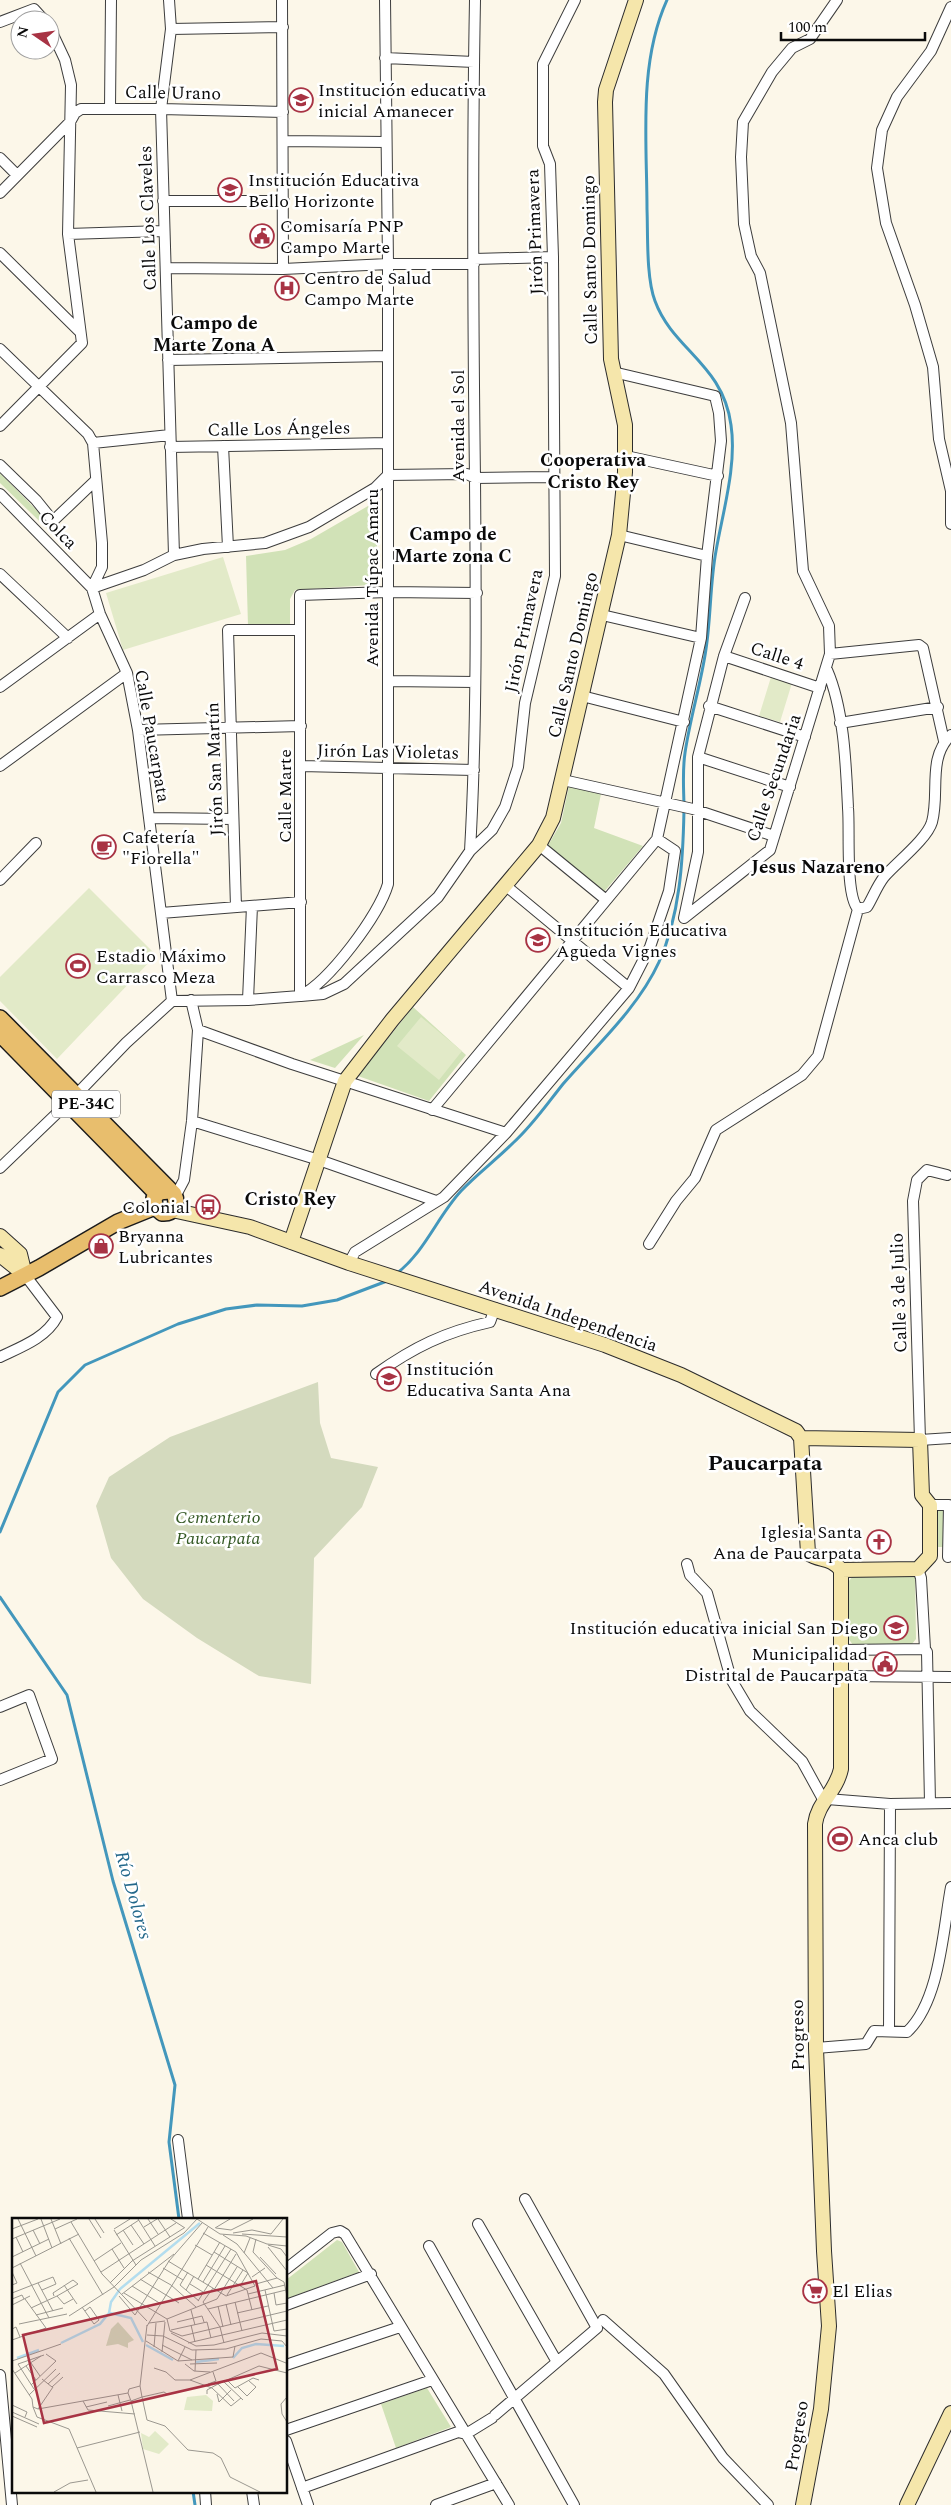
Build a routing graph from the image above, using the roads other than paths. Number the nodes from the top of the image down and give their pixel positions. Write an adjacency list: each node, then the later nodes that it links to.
1 (111, 0): 17 (street)
2 (169, 0): 13 (street, Calle Los Claveles)
3 (282, 0): 12 (street)
4 (385, 0): 15 (street, Avenida Túpac Amaru)
5 (475, 0): 16 (street, Avenida el Sol)
6 (575, 0): 31 (street, Jirón Primavera)
7 (636, 0): 40 (main road, Calle Santo Domingo)
8 (838, 0): 71 (street, Calle Secundaria)
9 (34, 5): 11 (street)
10 (951, 7): 56 (street)
11 (0, 22)
12 (282, 27): 13 (street); 19 (street)
13 (172, 29): 18 (street, Calle Los Claveles)
14 (60, 49): 20 (street)
15 (385, 58): 16 (street); 22 (street, Avenida Túpac Amaru)
16 (474, 62): 32 (street, Avenida el Sol)
17 (110, 108): 18 (street, Calle Urano); 20 (street, Calle Urano)
18 (162, 109): 19 (street, Calle Urano); 27 (street, Calle Los Claveles)
19 (283, 112): 21 (street)
20 (70, 122): 24 (street, Calle Urano); 29 (street)
21 (283, 141): 22 (street); 26 (street)
22 (386, 142): 33 (street, Avenida Túpac Amaru)
23 (0, 158): 24 (street)
24 (17, 175): 25 (street, Calle Urano)
25 (0, 193)
26 (284, 201): 27 (street); 35 (street)
27 (163, 202): 28 (street, Calle Los Claveles)
28 (163, 231): 29 (street); 34 (street, Calle Los Claveles)
29 (68, 234): 36 (street)
30 (0, 254): 36 (street)
31 (553, 257): 32 (street); 52 (street, Jirón Primavera)
32 (474, 262): 33 (street); 53 (street, Avenida el Sol)
33 (388, 264): 35 (street); 38 (street, Avenida Túpac Amaru)
34 (166, 268): 35 (street); 39 (street, Calle Los Claveles)
35 (284, 269)
36 (79, 331): 41 (street)
37 (0, 349): 41 (street)
38 (388, 356): 39 (street); 45 (street, Avenida Túpac Amaru)
39 (168, 360): 43 (street, Calle Los Claveles)
40 (613, 372): 48 (main road, Calle Santo Domingo); 51 (street)
41 (39, 386): 42 (street); 44 (street)
42 (0, 426)
43 (170, 435): 44 (street); 47 (street, Calle Los Claveles)
44 (93, 443): 54 (street)
45 (388, 443): 46 (street, Calle Los Ángeles); 50 (street, Avenida Túpac Amaru)
46 (223, 446): 47 (street, Calle Los Ángeles); 58 (street)
47 (170, 447): 59 (street, Calle Los Claveles)
48 (626, 456): 51 (street); 57 (main road, Calle Santo Domingo)
49 (0, 465): 54 (street)
50 (388, 475): 53 (street); 58 (street); 63 (street, Avenida Túpac Amaru)
51 (718, 476): 60 (street)
52 (555, 477): 53 (street); 104 (street, Jirón Primavera)
53 (475, 478): 64 (street, Avenida el Sol)
54 (96, 480): 62 (street)
55 (0, 494): 62 (street, Colca)
56 (951, 524)
57 (619, 535): 60 (street); 67 (main road, Calle Santo Domingo)
58 (228, 547): 59 (street)
59 (174, 555): 62 (street)
60 (707, 556): 70 (street)
61 (0, 574): 69 (street)
62 (92, 588): 66 (street, Calle Paucarpata)
63 (388, 592): 64 (street); 68 (street, Calle Marte); 75 (street, Avenida Túpac Amaru)
64 (477, 593): 76 (street, Avenida el Sol)
65 (745, 598): 72 (street)
66 (100, 614): 69 (street); 74 (street, Calle Paucarpata)
67 (602, 615): 70 (street); 79 (main road, Calle Santo Domingo)
68 (300, 630): 84 (street, Calle Marte); 85 (street, Jirón San Martín)
69 (68, 638): 77 (street)
70 (701, 638): 82 (street)
71 (830, 654): 73 (street, Calle Secundaria); 81 (street)
72 (724, 656): 78 (street, Calle 4); 80 (street)
73 (827, 670): 78 (street, Calle Secundaria); 83 (street)
74 (126, 673): 86 (street, Calle Paucarpata); 90 (street)
75 (388, 681): 76 (street); 92 (street, Avenida Túpac Amaru)
76 (475, 682): 93 (street, Avenida el Sol)
77 (0, 687)
78 (820, 688): 87 (street, Calle Secundaria)
79 (582, 696): 82 (street); 94 (main road, Calle Santo Domingo)
80 (709, 706): 87 (street); 89 (street)
81 (938, 707): 83 (street); 88 (street)
82 (684, 722): 96 (street)
83 (840, 723): 111 (street)
84 (301, 726): 85 (street); 91 (street, Calle Marte)
85 (230, 729): 86 (street); 99 (street, Jirón San Martín)
86 (138, 730): 98 (street, Calle Paucarpata)
87 (805, 737): 95 (street, Calle Secundaria)
88 (948, 738): 111 (street)
89 (698, 757): 95 (street); 97 (street)
90 (0, 766)
91 (301, 766): 92 (street, Jirón Las Violetas); 108 (street, Calle Marte)
92 (388, 768): 93 (street, Jirón Las Violetas); 115 (street, Avenida Túpac Amaru)
93 (474, 770): 104 (street, Avenida el Sol)
94 (563, 780): 96 (street); 103 (main road, Calle Santo Domingo)
95 (790, 787): 100 (street, Calle Secundaria)
96 (669, 804): 97 (street); 101 (street)
97 (696, 810): 100 (street); 100 (street, Calle Secundaria)
98 (150, 818): 99 (street); 112 (street, Calle Paucarpata)
99 (233, 819): 110 (street, Jirón San Martín)
100 (774, 836)
101 (657, 839): 107 (street); 114 (street)
102 (36, 843): 105 (street)
103 (539, 845): 106 (main road, Calle Santo Domingo); 107 (street)
104 (470, 851): 115 (street, Jirón Primavera)
105 (0, 880)
106 (505, 885): 113 (street); 121 (main road, Calle Santo Domingo)
107 (605, 899): 113 (street)
108 (302, 902): 109 (street); 115 (street, Calle Marte)
109 (252, 906): 110 (street); 117 (street)
110 (236, 907): 112 (street)
111 (858, 909): 133 (street)
112 (161, 913): 118 (street, Calle Paucarpata)
113 (570, 941): 114 (street); 123 (street)
114 (629, 988): 125 (street)
115 (300, 996): 117 (street)
116 (191, 1000): 117 (street); 118 (street); 120 (street)
117 (248, 1000)
118 (172, 1001): 122 (street)
119 (2, 1027): 122 (main road, PE-34C)
120 (198, 1030): 121 (street); 124 (street)
121 (344, 1081): 123 (street); 126 (main road, Calle Santo Domingo)
122 (72, 1099): 127 (street); 129 (main road, PE-34C)
123 (432, 1110): 125 (street)
124 (192, 1121): 126 (street); 129 (street)
125 (506, 1133): 130 (street)
126 (319, 1160): 130 (street); 132 (main road, Calle Santo Domingo)
127 (0, 1168)
128 (947, 1175): 143 (street, Calle 3 de Julio)
129 (167, 1200): 132 (main road, Avenida Independencia); 136 (main road)
130 (436, 1201): 135 (street)
131 (0, 1236): 136 (main road)
132 (291, 1242): 135 (main road, Avenida Independencia)
133 (649, 1244)
134 (0, 1255): 136 (main road)
135 (349, 1263): 138 (main road, Avenida Independencia)
136 (25, 1275): 137 (main road); 139 (street)
137 (0, 1288)
138 (495, 1308): 140 (street); 141 (main road, Avenida Independencia)
139 (0, 1357)
140 (376, 1374)
141 (801, 1438): 143 (main road); 149 (main road)
142 (951, 1438): 143 (street)
143 (920, 1440): 144 (main road)
144 (930, 1505): 145 (main road); 146 (street)
145 (930, 1556): 146 (street); 148 (main road)
146 (950, 1557)
147 (687, 1564): 157 (street)
148 (918, 1569): 149 (main road); 150 (street)
149 (842, 1570): 151 (main road, Progreso)
150 (925, 1649): 151 (street); 153 (street)
151 (842, 1650): 152 (main road, Progreso)
152 (842, 1676): 153 (street); 157 (main road, Progreso)
153 (928, 1677): 154 (street); 158 (street)
154 (951, 1677)
155 (0, 1707): 156 (street)
156 (0, 1780)
157 (825, 1800): 160 (street); 163 (main road, Progreso)
158 (930, 1802): 159 (street); 160 (street)
159 (951, 1803)
160 (890, 1804): 162 (street)
161 (951, 1887): 162 (street)
162 (889, 2030): 163 (street)
163 (816, 2048): 196 (main road, Progreso)
164 (178, 2140): 166 (street)
165 (525, 2199): 174 (street)
166 (188, 2218)
167 (478, 2224): 174 (street)
168 (429, 2246): 178 (street)
169 (288, 2267): 170 (street)
170 (371, 2274): 171 (street); 173 (street)
171 (288, 2304)
172 (603, 2320): 195 (street)
173 (400, 2327): 175 (street); 177 (street)
174 (557, 2362): 178 (street)
175 (288, 2364)
176 (0, 2376): 183 (street)
177 (432, 2380): 180 (street); 181 (street)
178 (515, 2400): 181 (street); 194 (street)
179 (951, 2413): 197 (main road)
180 (288, 2429)
181 (466, 2434): 184 (street); 185 (street)
182 (288, 2447): 185 (street)
183 (5, 2479): 188 (street)
184 (496, 2483): 192 (street); 193 (street)
185 (302, 2488): 191 (street)
186 (205, 2492): 189 (street)
187 (252, 2492): 190 (street)
188 (12, 2505)
189 (206, 2505)
190 (254, 2505)
191 (308, 2505)
192 (436, 2505)
193 (509, 2505)
194 (574, 2505)
195 (768, 2505)
196 (803, 2505)
197 (907, 2505)

